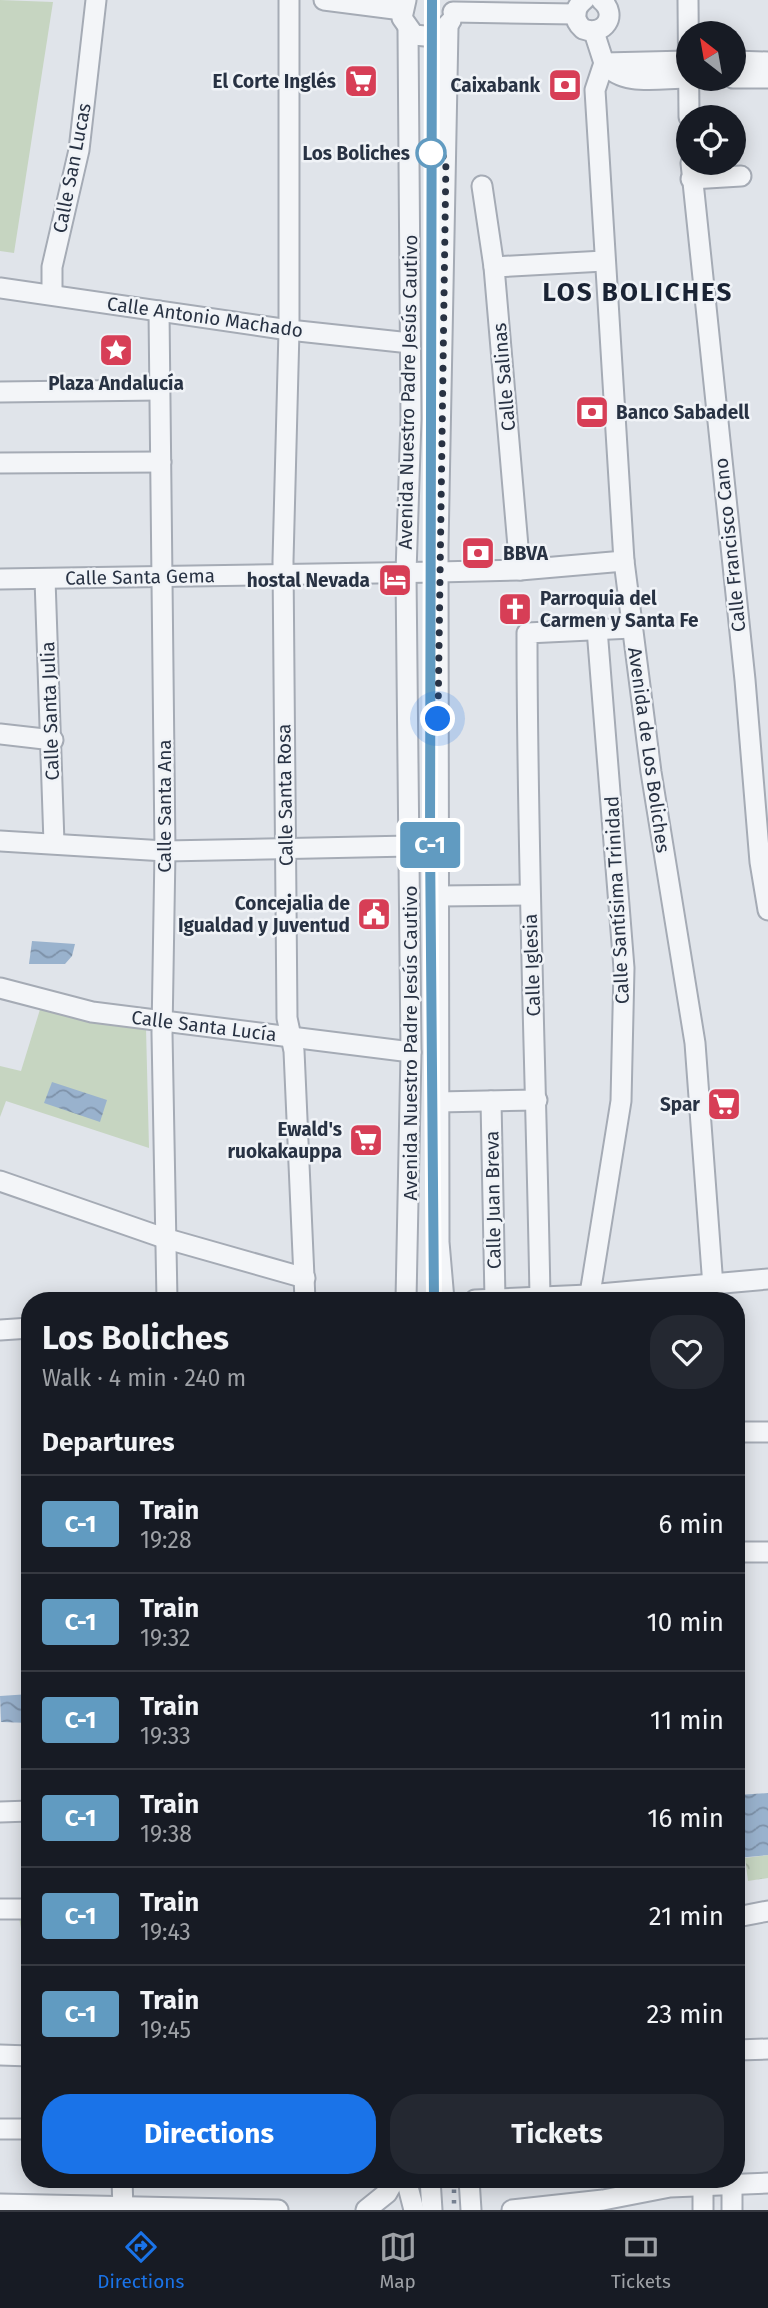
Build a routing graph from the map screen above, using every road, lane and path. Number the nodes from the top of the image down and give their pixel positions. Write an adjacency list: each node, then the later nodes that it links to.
1 (96, 0): 25 (street, Calle San Lucas)
2 (289, 0): 27 (street, Calle Santa Rosa)
3 (324, 0): 6 (street)
4 (601, 0): 11 (street)
5 (688, 0): 9 (street)
6 (404, 5): 10 (street, Avenida Nuestro Padre Jesús Cautivo)
7 (580, 7): 8 (street); 11 (street)
8 (450, 13): 10 (street); 35 (street, Avenida Nuestro Padre Jesús Cautivo)
9 (688, 21)
10 (408, 30): 28 (street, Avenida Nuestro Padre Jesús Cautivo)
11 (594, 32): 14 (street)
12 (746, 61): 13 (street)
13 (768, 62)
14 (604, 63): 15 (street); 22 (street, Avenida de Los Boliches)
15 (676, 68)
16 (746, 78): 17 (street)
17 (768, 78)
18 (691, 175): 52 (street, Calle Francisco Cano)
19 (731, 175): 20 (street)
20 (741, 176)
21 (482, 186): 23 (street, Calle Salinas)
22 (604, 261): 23 (street); 33 (street, Avenida de Los Boliches)
23 (494, 267): 34 (street, Calle Salinas)
24 (0, 288): 25 (street, Calle Antonio Machado)
25 (52, 295): 26 (street, Calle Antonio Machado)
26 (159, 311): 27 (street, Calle Antonio Machado); 29 (street, Calle Santa Ana)
27 (289, 330): 28 (street, Calle Antonio Machado); 37 (street, Calle Santa Rosa)
28 (410, 343): 36 (street, Avenida Nuestro Padre Jesús Cautivo)
29 (160, 390): 30 (street); 31 (street, Calle Santa Ana)
30 (0, 392)
31 (161, 462): 32 (street); 38 (street, Calle Santa Ana)
32 (0, 463)
33 (624, 561): 34 (street, Calle Santa Gema); 41 (street, Avenida de Los Boliches)
34 (520, 570): 35 (street, Calle Santa Gema)
35 (438, 572): 36 (street, Calle Santa Gema); 51 (street, Avenida Nuestro Padre Jesús Cautivo)
36 (406, 573): 37 (street, Calle Santa Gema); 47 (street, Avenida Nuestro Padre Jesús Cautivo)
37 (283, 574): 38 (street, Calle Santa Gema); 48 (street, Calle Santa Rosa)
38 (162, 575): 40 (street, Calle Santa Gema); 49 (street, Calle Santa Ana)
39 (0, 579): 40 (street, Calle Santa Gema)
40 (45, 579): 44 (street, Calle Santa Julia)
41 (632, 628): 42 (street); 73 (street, Avenida de Los Boliches)
42 (597, 629): 50 (street, Calle Iglesia); 72 (street, Calle Santísima Trinidad)
43 (0, 734): 44 (street)
44 (53, 740): 46 (street, Calle Santa Julia)
45 (0, 841): 46 (street)
46 (54, 844): 49 (street)
47 (410, 846): 48 (street); 56 (street, Avenida Nuestro Padre Jesús Cautivo)
48 (286, 848): 49 (street); 55 (street, Calle Santa Rosa)
49 (165, 851): 54 (street, Calle Santa Ana)
50 (529, 895): 51 (street); 57 (street, Calle Iglesia)
51 (438, 896): 59 (street, Avenida Nuestro Padre Jesús Cautivo)
52 (768, 910)
53 (0, 988): 54 (street, Calle Santa Lucía)
54 (162, 1019): 55 (street, Calle Santa Lucía); 61 (street, Calle Santa Ana)
55 (291, 1037): 56 (street, Calle Santa Lucía); 64 (street, Calle Santa Rosa)
56 (411, 1052): 63 (street, Avenida Nuestro Padre Jesús Cautivo)
57 (537, 1100): 58 (street); 71 (street, Calle Iglesia)
58 (485, 1101): 59 (street); 70 (street, Calle Juan Breva)
59 (438, 1102): 62 (street, Avenida Nuestro Padre Jesús Cautivo)
60 (0, 1181): 61 (street)
61 (164, 1238): 64 (street); 66 (street, Calle Santa Ana)
62 (442, 1267): 63 (street); 69 (street, Avenida Nuestro Padre Jesús Cautivo)
63 (406, 1276): 68 (street, Avenida Nuestro Padre Jesús Cautivo)
64 (305, 1278): 67 (street, Calle Santa Rosa)
65 (768, 1279): 73 (street)
66 (167, 1292)
67 (305, 1292)
68 (406, 1292)
69 (444, 1292)
70 (495, 1292)
71 (540, 1292)
72 (589, 1292)
73 (714, 1292)
74 (21, 1329): 75 (street)
75 (0, 1330)
76 (745, 1432): 77 (street)
77 (768, 1432)
78 (745, 1552): 79 (street)
79 (768, 1552)
80 (21, 1811): 81 (street)
81 (0, 1812)
82 (0, 1909): 83 (street)
83 (21, 1909)
84 (768, 1912): 85 (street)
85 (745, 1916)
86 (768, 2049): 87 (street)
87 (745, 2050)
88 (0, 2055): 89 (street)
89 (21, 2056)
90 (0, 2129): 91 (street)
91 (21, 2129)
92 (745, 2182): 93 (street)
93 (768, 2183)
94 (122, 2188): 103 (street)
95 (390, 2188): 105 (street)
96 (408, 2188): 106 (street)
97 (431, 2188): 107 (street)
98 (470, 2188): 108 (street)
99 (660, 2188): 109 (street)
100 (703, 2188): 110 (street)
101 (732, 2188): 111 (street)
102 (0, 2204): 103 (street)
103 (123, 2209): 104 (street)
104 (278, 2210)
105 (366, 2210)
106 (414, 2210)
107 (432, 2210)
108 (471, 2210)
109 (512, 2210)
110 (703, 2210)
111 (732, 2210)

